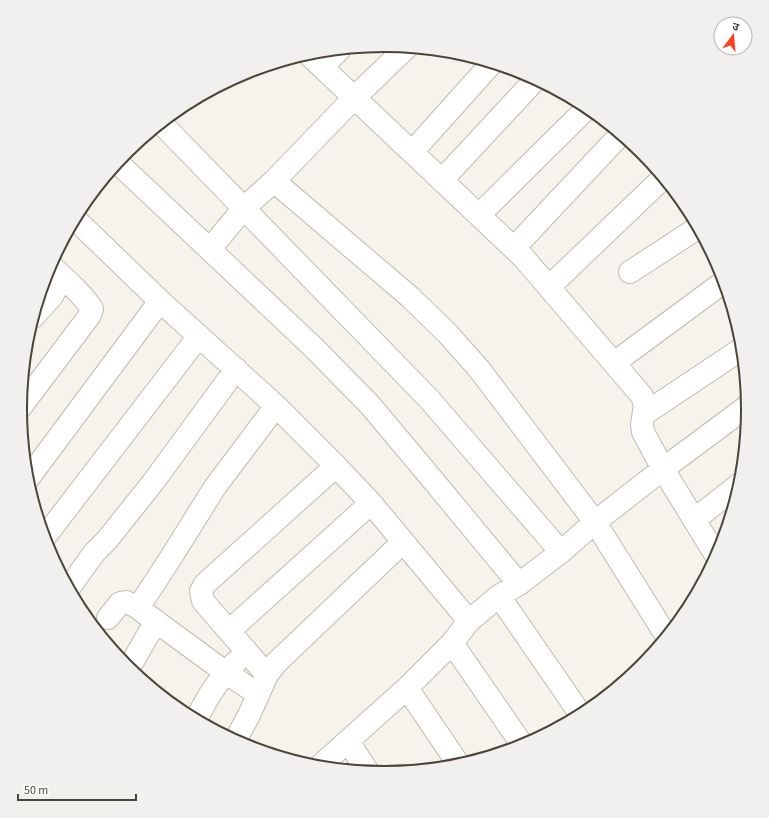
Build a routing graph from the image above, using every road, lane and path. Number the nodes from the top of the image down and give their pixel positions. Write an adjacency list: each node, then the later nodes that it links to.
1 (402, 52): 5 (street)
2 (315, 60): 5 (street)
3 (488, 67): 9 (street)
4 (531, 83): 11 (street)
5 (354, 98): 9 (street); 12 (street)
6 (583, 112): 15 (street)
7 (165, 127): 14 (street)
8 (617, 138): 18 (street)
9 (412, 152): 11 (street)
10 (122, 166): 19 (street)
11 (442, 180): 15 (street)
12 (274, 181): 14 (street); 40 (street)
13 (660, 181): 23 (street)
14 (244, 208): 19 (street); 44 (street)
15 (479, 215): 18 (street)
16 (79, 223): 24 (street)
17 (694, 230): 21 (street)
18 (514, 248): 23 (street)
19 (210, 249): 46 (street)
20 (57, 271): 25 (street); 30 (street)
21 (630, 272)
22 (719, 284): 28 (street)
23 (549, 288): 28 (street)
24 (160, 301): 26 (street); 36 (street)
25 (42, 307)
26 (199, 336): 29 (street); 41 (street)
27 (737, 352): 33 (street)
28 (614, 363): 33 (street)
29 (236, 369): 31 (street); 45 (street)
30 (27, 398)
31 (276, 406): 34 (street); 48 (street)
32 (742, 410): 35 (street)
33 (644, 414): 35 (street)
34 (336, 466): 38 (street); 52 (street)
35 (663, 469): 39 (street); 40 (street)
36 (33, 472)
37 (733, 490): 39 (street)
38 (371, 504): 42 (street); 52 (street)
39 (694, 520): 43 (street)
40 (595, 522): 44 (street); 53 (street)
41 (49, 532)
42 (403, 542): 51 (street); 58 (street)
43 (713, 550)
44 (560, 552): 46 (street)
45 (72, 583)
46 (519, 584): 47 (street)
47 (499, 596): 51 (street); 60 (street)
48 (138, 608): 49 (street); 50 (street)
49 (108, 618)
50 (156, 621): 56 (street); 57 (street)
51 (469, 621): 54 (street)
52 (229, 631): 55 (street)
53 (664, 632)
54 (452, 643): 59 (street); 63 (street)
55 (247, 652): 57 (street); 58 (street)
56 (132, 662)
57 (225, 672): 58 (street); 61 (street)
58 (262, 684): 62 (street)
59 (407, 688): 64 (street); 65 (street)
60 (577, 710)
61 (199, 714)
62 (238, 735)
63 (519, 740)
64 (348, 741): 66 (street); 67 (street)
65 (455, 760)
66 (325, 761)
67 (364, 766)

